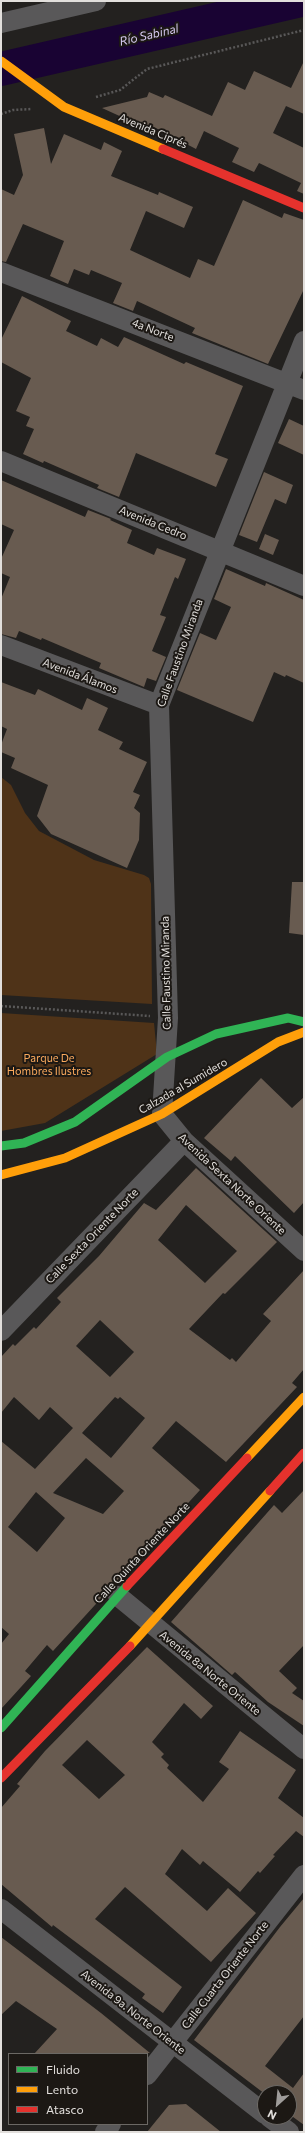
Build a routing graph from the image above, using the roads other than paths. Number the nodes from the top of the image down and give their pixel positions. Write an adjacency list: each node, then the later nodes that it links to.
1 (96, 1): 2 (street)
2 (1, 23)
3 (1, 61): 4 (street, Avenida Ciprés)
4 (304, 208)
5 (1, 272): 7 (street, 4a Norte)
6 (304, 341): 7 (street, Calle Faustino Miranda)
7 (296, 386): 9 (street, Calle Faustino Miranda)
8 (1, 461): 9 (street, Avenida Cedro)
9 (219, 551): 10 (street, Avenida Cedro); 12 (street, Calle Faustino Miranda)
10 (304, 586)
11 (1, 646): 12 (street, Avenida Álamos)
12 (159, 705): 15 (street, Calle Faustino Miranda)
13 (304, 1022): 15 (street)
14 (304, 1032): 16 (street, Calzada al Sumidero)
15 (166, 1057): 16 (street, Calle Faustino Miranda); 18 (street)
16 (162, 1114): 17 (street, Avenida Sexta Norte Oriente); 19 (street, Calzada al Sumidero)
17 (184, 1141): 20 (street, Avenida Sexta Norte Oriente); 21 (street, Calle Sexta Oriente Norte)
18 (1, 1146)
19 (1, 1175)
20 (304, 1251)
21 (4, 1322)
22 (304, 1397): 24 (street, Calle Quinta Oriente Norte)
23 (304, 1452): 25 (street)
24 (118, 1596): 25 (street, Avenida 8a Norte Oriente); 26 (street, Calle Quinta Oriente Norte)
25 (151, 1625): 27 (street, Avenida 8a Norte Oriente); 28 (street)
26 (1, 1728)
27 (304, 1749)
28 (1, 1778)
29 (304, 1876): 31 (street, Calle Cuarta Oriente Norte)
30 (1, 1909): 31 (street, Avenida 9a. Norte Oriente)
31 (171, 2042): 32 (street, Calle Cuarta Oriente Norte); 33 (street, Avenida 9a. Norte Oriente)
32 (148, 2074)
33 (257, 2108)
34 (280, 2125): 35 (street)
35 (289, 2132)

